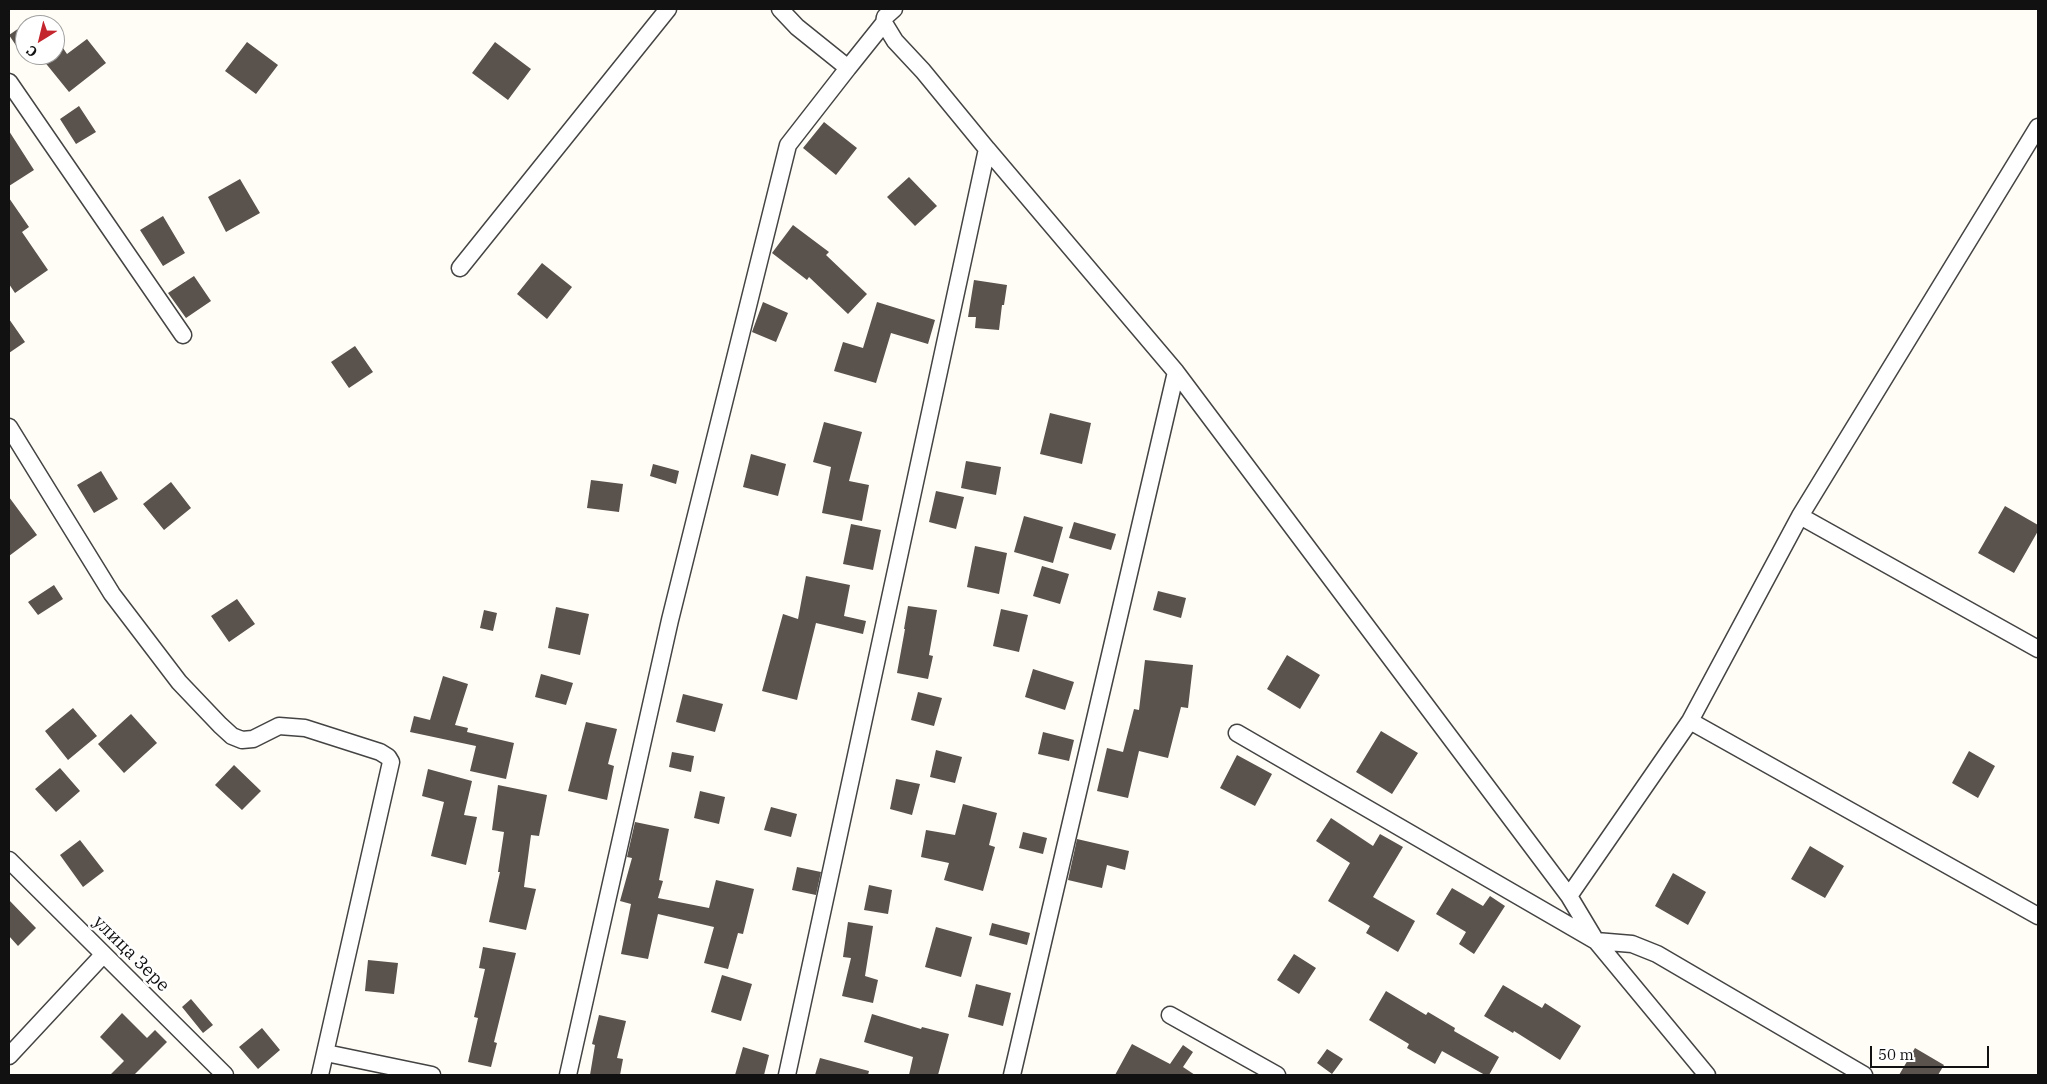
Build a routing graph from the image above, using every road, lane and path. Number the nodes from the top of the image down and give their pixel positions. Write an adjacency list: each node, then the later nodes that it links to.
1 (668, 9): 9 (street)
2 (780, 9): 5 (street)
3 (894, 9): 4 (street)
4 (884, 23): 5 (street); 8 (street)
5 (848, 68): 28 (street)
6 (9, 82): 10 (street)
7 (2038, 127): 13 (street)
8 (987, 149): 11 (street); 29 (street)
9 (460, 268)
10 (183, 335)
11 (1176, 372): 18 (street); 30 (street)
12 (9, 427): 23 (street)
13 (1800, 516): 14 (street); 15 (street)
14 (2038, 648)
15 (1690, 721): 18 (street); 19 (street)
16 (1237, 734): 20 (street)
17 (9, 860): 21 (street, улица Зере)
18 (1569, 896): 20 (street)
19 (2038, 916)
20 (1596, 941): 32 (street); 33 (street)
21 (103, 955): 24 (street); 25 (street, улица Зере)
22 (1170, 1015): 31 (street)
23 (326, 1053): 26 (street); 27 (street)
24 (9, 1056)
25 (224, 1075)
26 (320, 1075)
27 (432, 1075)
28 (568, 1075)
29 (787, 1075)
30 (1012, 1075)
31 (1278, 1075)
32 (1707, 1075)
33 (1864, 1075)

